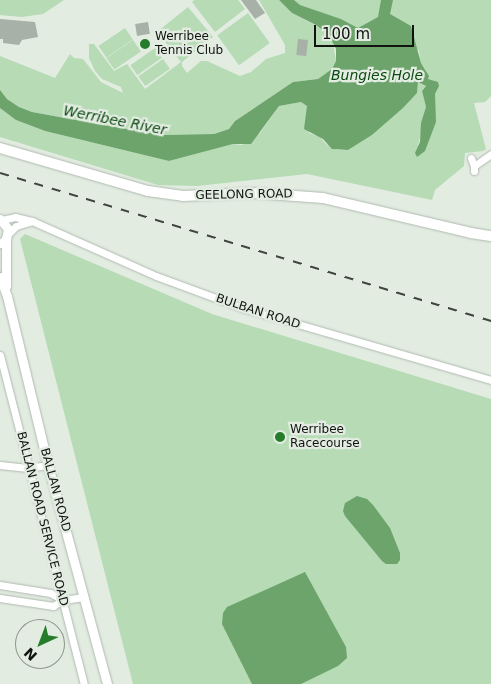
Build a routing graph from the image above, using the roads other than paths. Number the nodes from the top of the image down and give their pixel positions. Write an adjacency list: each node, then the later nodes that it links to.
1 (0, 148): 6 (highway, GEELONG ROAD)
2 (491, 154): 3 (street)
3 (471, 158)
4 (1, 219): 5 (street, BULBAN ROAD); 7 (main road)
5 (32, 221): 7 (street); 11 (street, BULBAN ROAD)
6 (491, 236)
7 (5, 239): 9 (main road, BALLAN ROAD)
8 (0, 276): 9 (main road, BALLAN ROAD)
9 (7, 296): 13 (main road, BALLAN ROAD)
10 (0, 355): 14 (street, BALLAN ROAD SERVICE ROAD)
11 (491, 380)
12 (0, 464): 14 (street)
13 (48, 465): 14 (street); 16 (main road, BALLAN ROAD)
14 (28, 468): 18 (street, BALLAN ROAD SERVICE ROAD)
15 (0, 585): 18 (street)
16 (84, 597): 18 (street); 20 (main road, BALLAN ROAD)
17 (0, 598): 18 (street)
18 (63, 600): 19 (street, BALLAN ROAD SERVICE ROAD)
19 (84, 684)
20 (107, 684)

